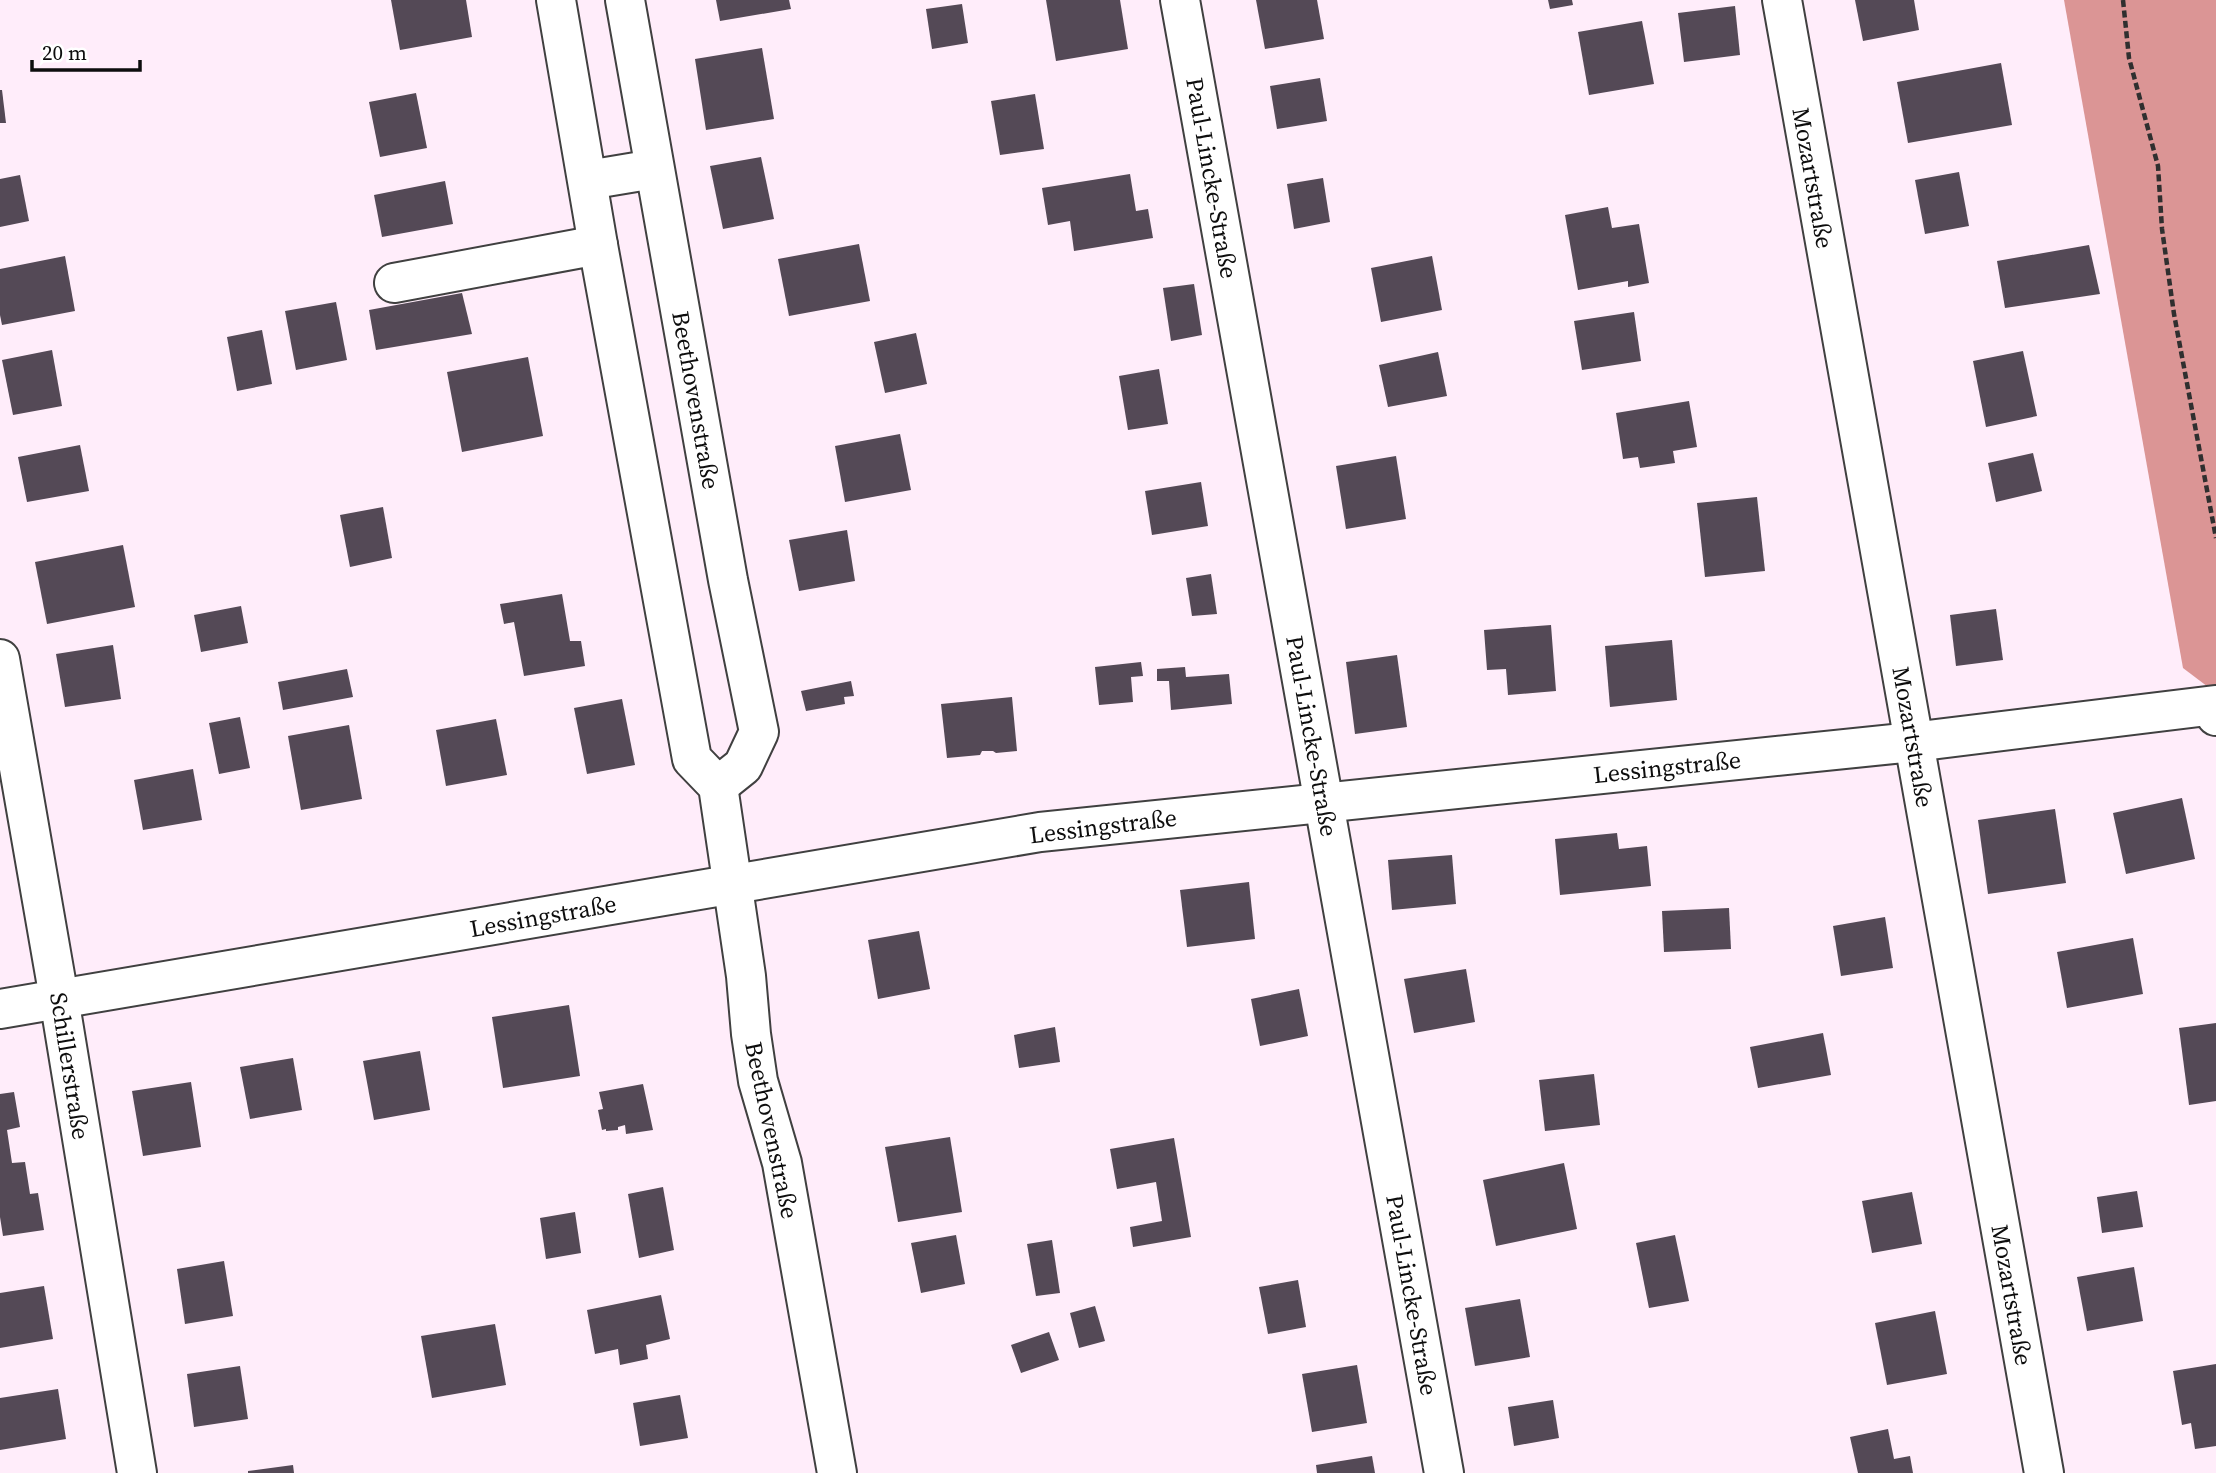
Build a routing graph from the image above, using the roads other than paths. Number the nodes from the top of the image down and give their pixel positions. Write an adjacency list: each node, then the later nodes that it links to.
1 (556, 0): 6 (street)
2 (625, 0): 5 (street, Beethovenstraße)
3 (1180, 0): 13 (street, Paul-Lincke-Straße)
4 (1782, 0): 11 (street, Mozartstraße)
5 (654, 169): 6 (street); 12 (street, Beethovenstraße)
6 (588, 180): 7 (street)
7 (598, 245): 8 (street); 12 (street)
8 (394, 283)
9 (0, 659): 15 (street, Schillerstraße)
10 (2215, 710): 11 (street, Lessingstraße)
11 (1913, 742): 13 (street, Lessingstraße); 20 (street, Mozartstraße)
12 (718, 786): 14 (street, Beethovenstraße)
13 (1324, 802): 14 (street, Lessingstraße); 19 (street, Paul-Lincke-Straße)
14 (731, 884): 15 (street, Lessingstraße); 18 (street, Beethovenstraße)
15 (59, 998): 16 (street, Lessingstraße); 17 (street, Schillerstraße)
16 (0, 1009)
17 (137, 1473)
18 (837, 1473)
19 (1444, 1473)
20 (2044, 1473)

